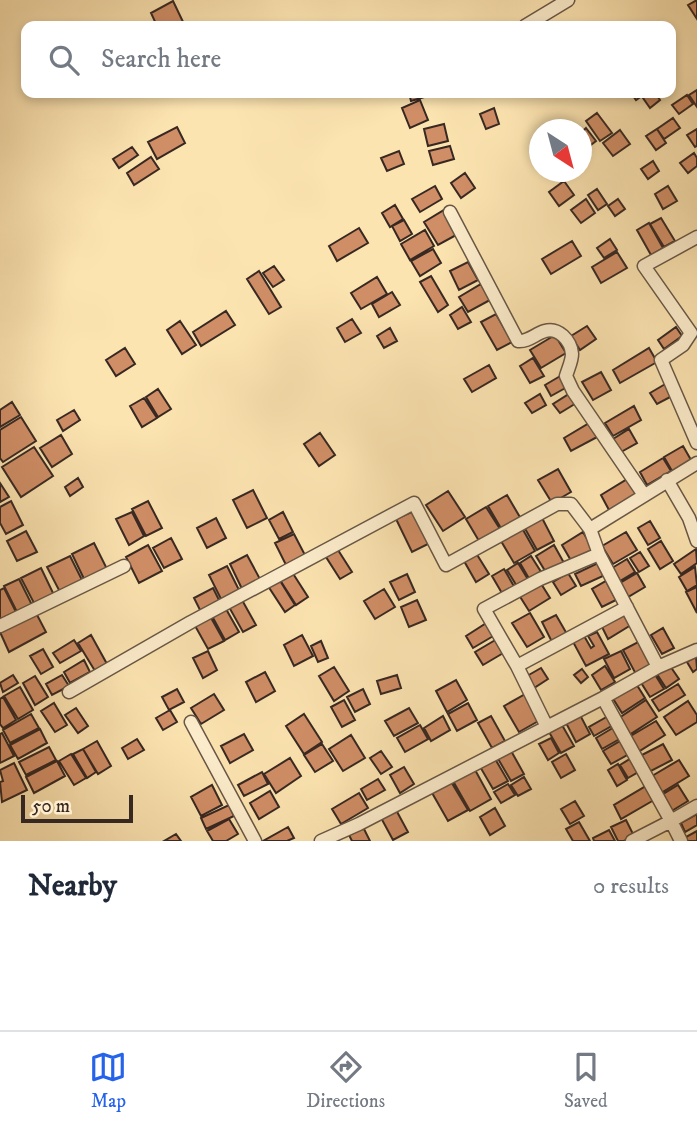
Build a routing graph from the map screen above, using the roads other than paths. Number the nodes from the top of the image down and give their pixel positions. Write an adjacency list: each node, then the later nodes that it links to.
1 (568, 0): 2 (street)
2 (533, 21)
3 (450, 212): 9 (street)
4 (697, 237): 5 (street)
5 (693, 422): 6 (street)
6 (697, 443)
7 (697, 463): 8 (street)
8 (667, 480): 9 (street); 11 (street)
9 (644, 495): 10 (street)
10 (590, 528): 12 (street); 19 (street)
11 (697, 541)
12 (599, 554): 14 (street); 17 (street)
13 (124, 566): 15 (street)
14 (627, 607): 17 (street); 18 (street)
15 (0, 626)
16 (697, 650): 18 (street)
17 (517, 666): 22 (street)
18 (659, 667): 20 (street)
19 (69, 692)
20 (603, 698): 22 (street); 24 (street)
21 (191, 722): 25 (street)
22 (547, 727): 26 (street)
23 (697, 806): 24 (street)
24 (671, 821): 27 (street); 28 (street)
25 (255, 841)
26 (321, 841)
27 (632, 841)
28 (681, 841)

